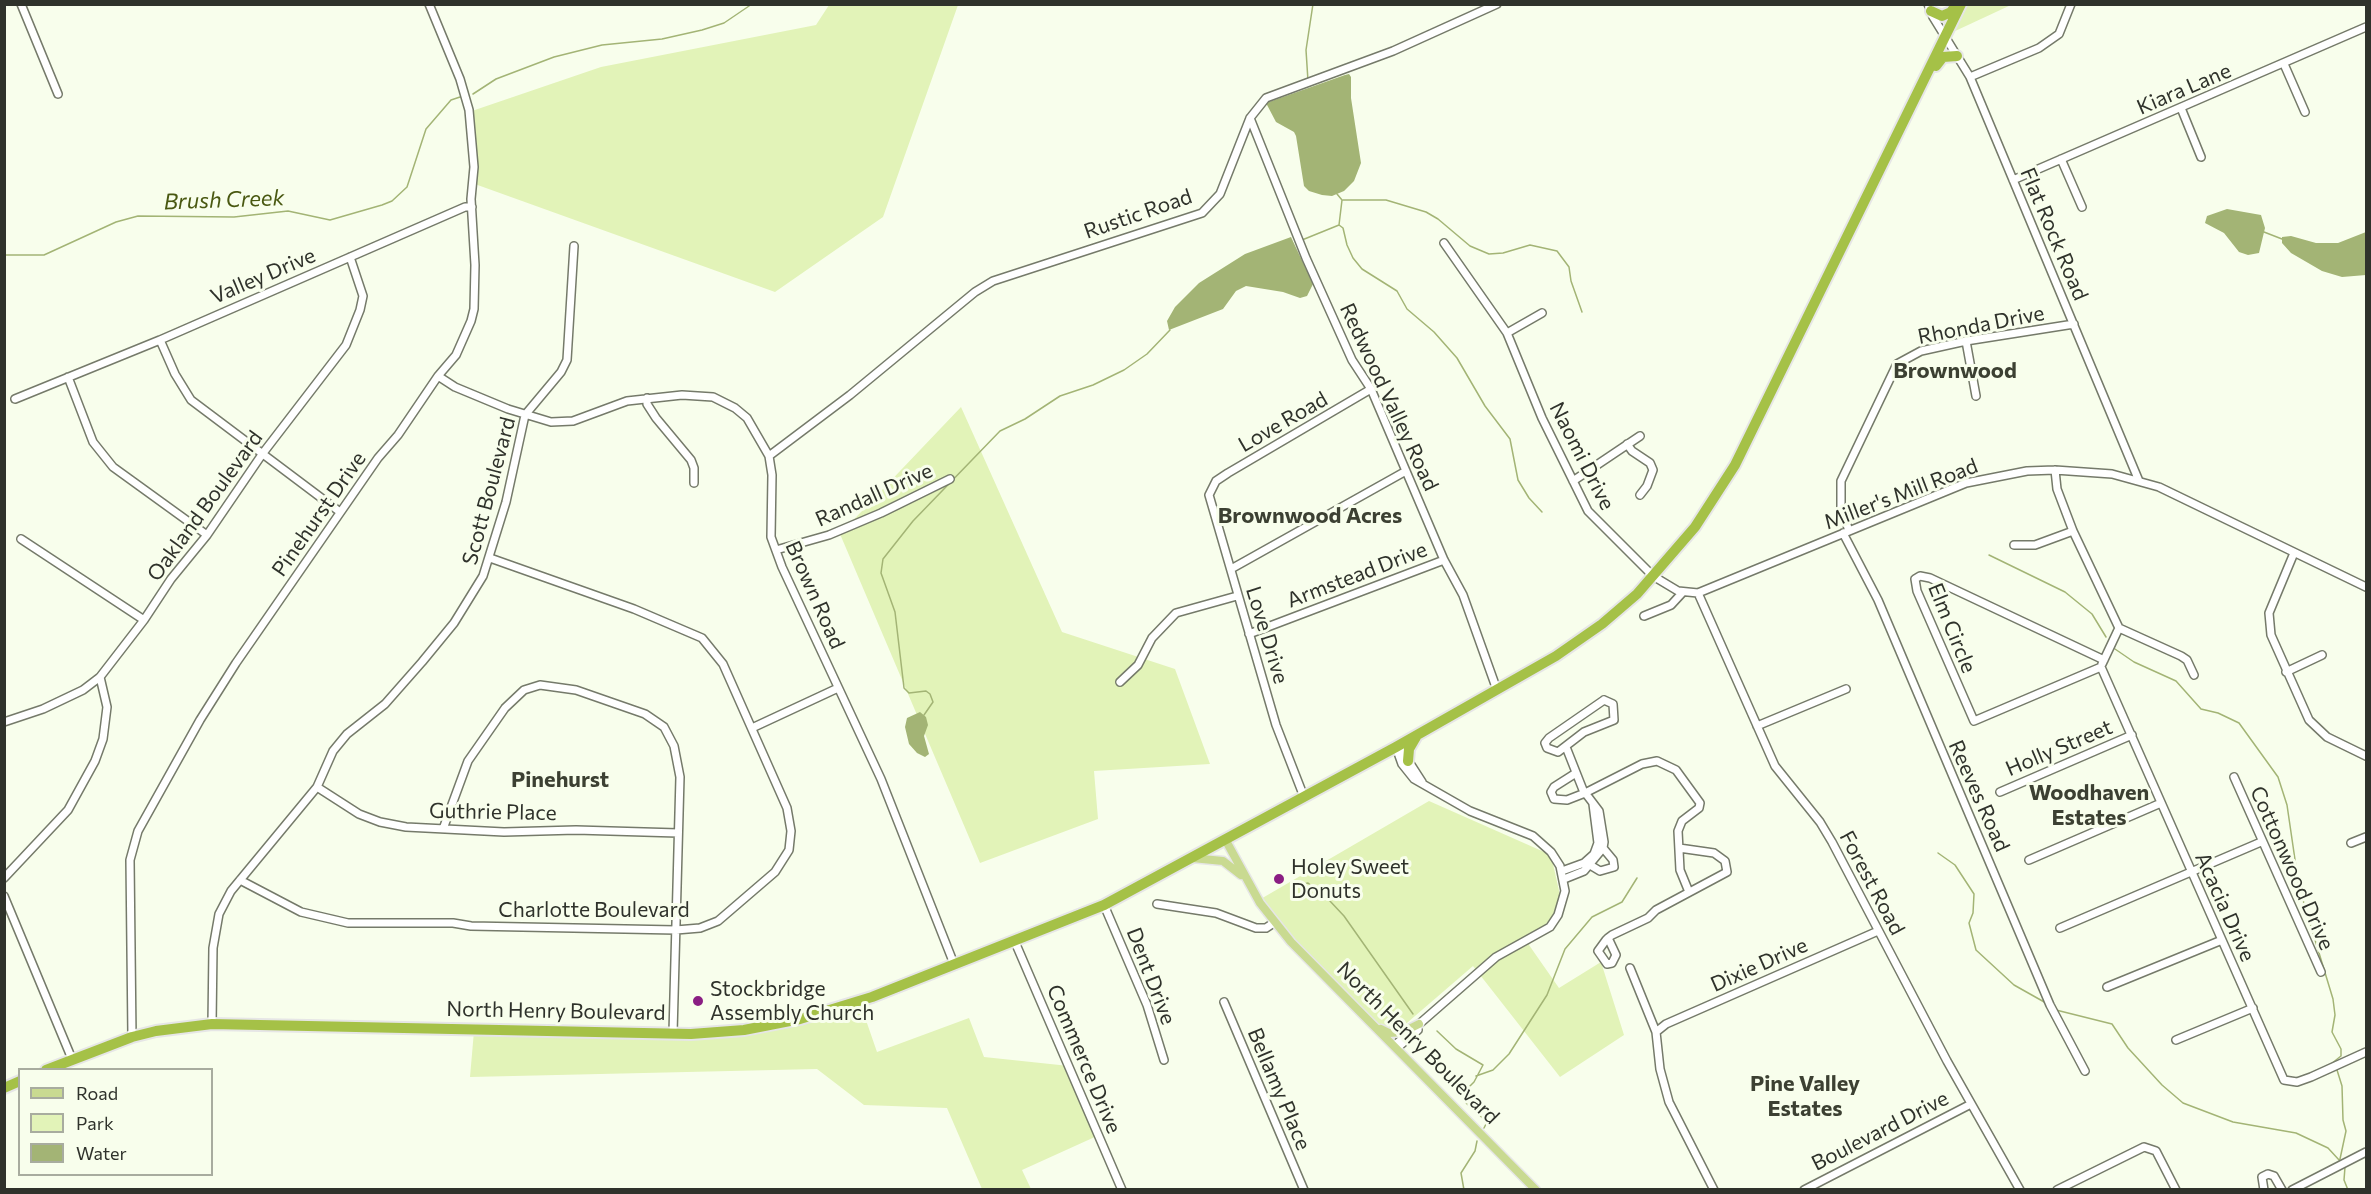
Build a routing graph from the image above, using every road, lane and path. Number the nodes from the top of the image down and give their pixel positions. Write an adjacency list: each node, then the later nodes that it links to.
1 (21, 4): 14 (street)
2 (429, 4): 21 (street, Pinehurst Drive)
3 (1497, 4): 17 (street, Rustic Road)
4 (1956, 4): 7 (highway)
5 (1961, 4): 9 (highway)
6 (2072, 4): 13 (street)
7 (1929, 8): 9 (street, Flat Rock Road)
8 (2367, 27): 11 (street, Kiara Lane)
9 (1945, 36): 10 (street, Flat Rock Road); 12 (highway)
10 (1957, 56): 12 (highway); 13 (street, Flat Rock Road)
11 (2284, 64): 15 (street, Kiara Lane); 16 (street)
12 (1929, 72): 61 (highway)
13 (1970, 77): 20 (street, Flat Rock Road)
14 (58, 94)
15 (2181, 108): 18 (street); 19 (street, Kiara Lane)
16 (2305, 112)
17 (1250, 118): 33 (street, Redwood Valley Road); 41 (street, Rustic Road)
18 (2201, 158)
19 (2061, 159): 20 (street, Kiara Lane); 22 (street)
20 (2013, 180): 27 (street, Flat Rock Road)
21 (472, 207): 25 (street, Valley Drive); 31 (street, Pinehurst Drive)
22 (2082, 207)
23 (1444, 243): 28 (street, Naomi Drive)
24 (574, 246): 37 (street, Scott Boulevard)
25 (350, 257): 29 (street, Valley Drive); 40 (street, Oakland Boulevard)
26 (1542, 313): 28 (street)
27 (2074, 324): 30 (street, Rhonda Drive); 46 (street, Flat Rock Road)
28 (1507, 333): 45 (street, Naomi Drive)
29 (160, 340): 32 (street, Valley Drive); 40 (street)
30 (1966, 341): 34 (street); 52 (street, Rhonda Drive)
31 (438, 376): 37 (street, Brown Road); 50 (street, Pinehurst Drive)
32 (68, 377): 36 (street, Valley Drive); 53 (street)
33 (1371, 389): 42 (street, Redwood Valley Road); 48 (street, Love Road)
34 (1976, 396)
35 (647, 398): 37 (street, Brown Road); 41 (street, Brown Road); 47 (street)
36 (15, 399)
37 (525, 415): 58 (street, Scott Boulevard)
38 (1640, 435): 39 (street)
39 (1627, 444): 45 (street); 49 (street)
40 (263, 453): 50 (street); 53 (street, Oakland Boulevard)
41 (769, 456): 56 (street, Brown Road)
42 (1406, 471): 59 (street, Redwood Valley Road); 60 (street)
43 (2055, 471): 46 (street, Miller's Mill Road); 51 (street); 52 (street, Miller's Mill Road)
44 (950, 479): 56 (street, Randall Drive)
45 (1573, 481): 61 (street, Naomi Drive)
46 (2139, 481): 57 (street, Miller's Mill Road)
47 (694, 483)
48 (1213, 485): 60 (street, Love Drive)
49 (1640, 495)
50 (340, 512): 135 (street, Pinehurst Drive)
51 (2073, 531): 55 (street); 68 (street)
52 (1846, 532): 64 (street, Miller's Mill Road); 142 (street, Reeves Road)
53 (207, 535): 67 (street, Oakland Boulevard)
54 (21, 539): 67 (street)
55 (2014, 545)
56 (776, 550): 76 (street, Brown Road)
57 (2294, 553): 62 (street, Miller's Mill Road); 72 (street)
58 (490, 558): 81 (street, Charlotte Boulevard); 91 (street, Scott Boulevard)
59 (1444, 560): 69 (street, Armstead Drive); 78 (street, Redwood Valley Road)
60 (1231, 569): 65 (street, Love Drive)
61 (1653, 576): 63 (street, Miller's Mill Road); 78 (highway)
62 (2365, 585)
63 (1683, 592): 64 (street, Miller's Mill Road); 66 (street)
64 (1698, 592): 80 (street, Forest Road)
65 (1237, 596): 69 (street, Love Drive); 75 (street)
66 (1644, 616)
67 (144, 620): 74 (street, Oakland Boulevard)
68 (2119, 628): 71 (street); 73 (street)
69 (1249, 634): 94 (street, Love Drive)
70 (2322, 655): 72 (street)
71 (2103, 664): 71 (street, Elm Circle); 83 (street, Acacia Drive)
72 (2286, 672): 86 (street)
73 (2194, 675)
74 (100, 677): 79 (street, Oakland Boulevard); 110 (street)
75 (1120, 682)
76 (838, 688): 81 (street); 124 (street, Brown Road)
77 (1846, 689): 80 (street)
78 (1497, 690): 82 (highway)
79 (4, 722)
80 (1757, 726): 120 (street, Forest Road)
81 (752, 729): 119 (street, Charlotte Boulevard)
82 (1418, 734): 84 (highway); 87 (highway)
83 (2132, 735): 92 (street, Holly Street); 96 (street, Acacia Drive)
84 (1396, 747): 87 (street); 90 (street); 94 (highway)
85 (1566, 747): 85 (street); 88 (street)
86 (2367, 756)
87 (1408, 761): 90 (street)
88 (1576, 773): 93 (street); 93 (street)
89 (2234, 777): 101 (street, Cottonwood Drive)
90 (1422, 782): 109 (street)
91 (317, 787): 97 (street, Guthrie Place); 112 (street, Scott Boulevard)
92 (2000, 792)
93 (1585, 793): 95 (street); 104 (street)
94 (1304, 795): 100 (highway)
95 (1592, 802): 103 (street); 109 (street)
96 (2161, 803): 106 (street); 108 (street, Acacia Drive)
97 (443, 829): 98 (street, Guthrie Place); 98 (street)
98 (678, 833): 119 (street)
99 (2367, 837): 102 (street)
100 (1225, 839): 105 (highway, North Henry Boulevard); 111 (main road, North Henry Boulevard)
101 (2260, 842): 108 (street); 126 (street, Cottonwood Drive)
102 (2351, 843)
103 (1603, 848): 107 (street); 107 (street)
104 (1679, 848): 113 (street); 113 (street)
105 (1192, 858): 111 (main road); 116 (highway, North Henry Boulevard)
106 (2029, 860)
107 (1590, 865): 109 (street)
108 (2191, 872): 118 (street); 122 (street, Acacia Drive)
109 (1563, 875): 131 (street)
110 (4, 878)
111 (1246, 878): 117 (main road, North Henry Boulevard)
112 (240, 880): 119 (street, Charlotte Boulevard); 130 (street, Scott Boulevard)
113 (1689, 892): 121 (street)
114 (4, 896): 139 (street)
115 (1156, 904): 117 (street)
116 (1104, 905): 123 (highway, North Henry Boulevard); 140 (street, Dent Drive)
117 (1275, 922): 132 (main road, North Henry Boulevard)
118 (2060, 928)
119 (676, 930): 134 (street)
120 (1878, 931): 133 (street, Dixie Drive); 145 (street, Forest Road)
121 (1608, 938)
122 (2222, 940): 127 (street); 129 (street, Acacia Drive)
123 (1015, 942): 124 (highway, North Henry Boulevard); 147 (street, Commerce Drive)
124 (954, 964): 134 (highway, North Henry Boulevard)
125 (1630, 968): 133 (street)
126 (2321, 972)
127 (2106, 987)
128 (1224, 1002): 148 (street, Bellamy Place)
129 (2253, 1008): 136 (street); 138 (street, Acacia Drive)
130 (212, 1024): 134 (highway, North Henry Boulevard); 135 (highway, North Henry Boulevard)
131 (1419, 1024): 132 (main road); 137 (street)
132 (1375, 1026): 137 (main road, North Henry Boulevard)
133 (1656, 1032): 150 (street)
134 (673, 1033)
135 (132, 1037): 139 (highway, North Henry Boulevard)
136 (2176, 1040)
137 (1396, 1048): 149 (main road, North Henry Boulevard)
138 (2367, 1052)
139 (72, 1059): 141 (highway, North Henry Boulevard)
140 (1164, 1060)
141 (51, 1068)
142 (2085, 1071)
143 (18, 1082): 144 (highway)
144 (4, 1088)
145 (1971, 1104): 151 (street, Boulevard Drive); 152 (street, Forest Road)
146 (2367, 1152): 157 (street)
147 (1122, 1190)
148 (1304, 1190)
149 (1536, 1190)
150 (1714, 1190)
151 (1804, 1190)
152 (2020, 1190)
153 (2057, 1190): 154 (street)
154 (2176, 1190)
155 (2264, 1190): 156 (street)
156 (2282, 1190)
157 (2292, 1190)

